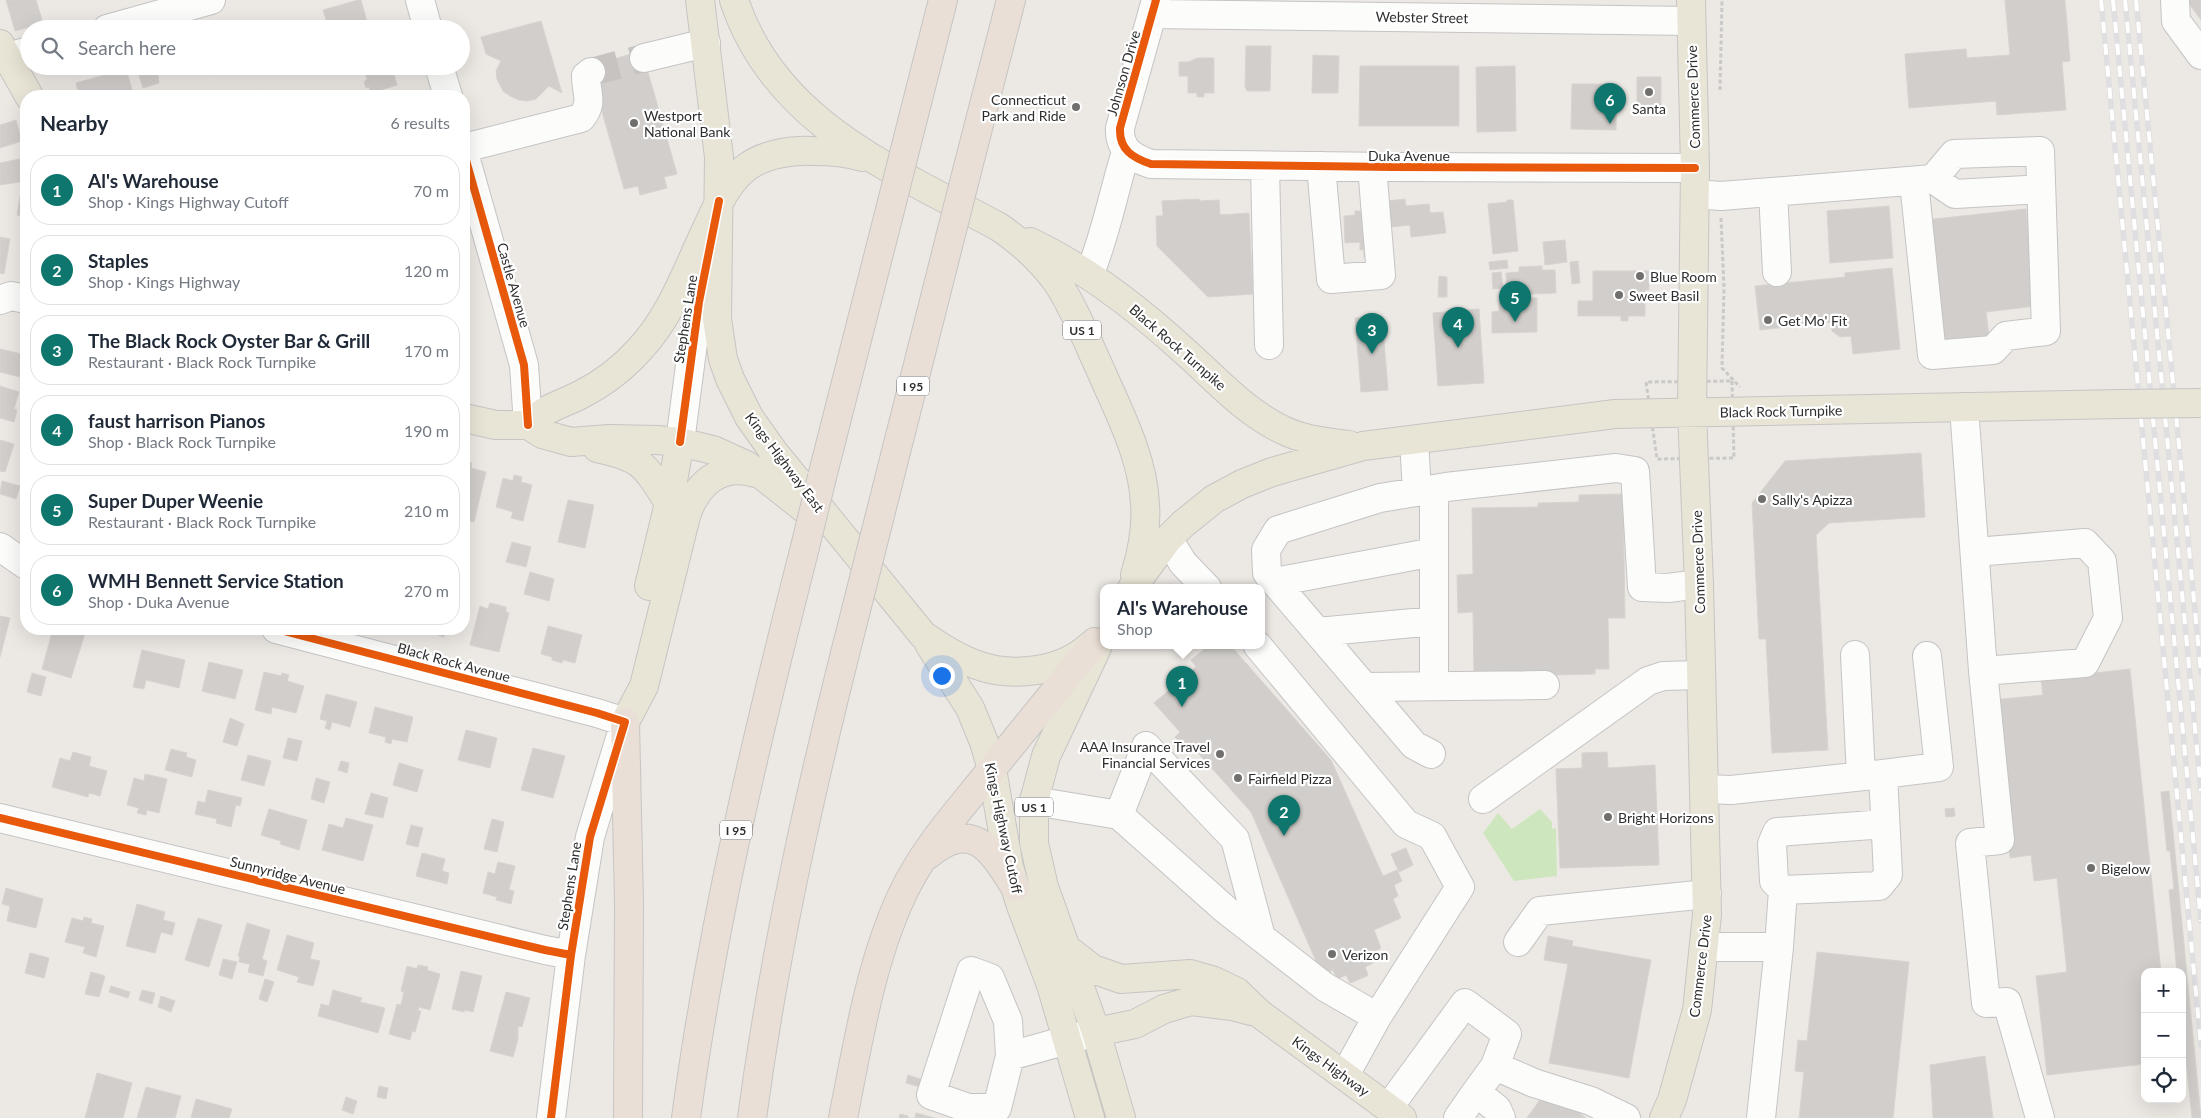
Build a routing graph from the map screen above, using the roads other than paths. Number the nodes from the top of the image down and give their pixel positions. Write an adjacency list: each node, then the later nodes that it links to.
1 (211, 0): 10 (street)
2 (420, 0): 11 (street)
3 (700, 0): 12 (main road, Kings Highway East / US 1)
4 (734, 0): 24 (main road, US 1)
5 (943, 0): 111 (highway, I 95, bridge)
6 (1011, 0): 112 (highway, I 95, bridge)
7 (2175, 0): 15 (street)
8 (1154, 7): 9 (street, Webster Street); 23 (street, Johnson Drive)
9 (1691, 10): 30 (main road, Commerce Drive)
10 (139, 20)
11 (426, 20)
12 (706, 43): 14 (street); 33 (main road, Kings Highway East / US 1)
13 (12, 50): 16 (main road)
14 (644, 58)
15 (2201, 58)
16 (20, 72)
17 (591, 72): 22 (street)
18 (21, 75): 20 (main road)
19 (442, 75): 21 (street)
20 (27, 90)
21 (446, 90)
22 (470, 146)
23 (1126, 152): 25 (street, Duka Avenue); 36 (street)
24 (878, 161): 33 (main road); 34 (main road, US 1)
25 (1264, 166): 26 (street, Duka Avenue); 39 (street)
26 (1321, 166): 27 (street, Duka Avenue); 27 (street)
27 (1372, 167): 30 (street, Duka Avenue)
28 (470, 174): 44 (street, Castle Avenue)
29 (1924, 180): 31 (street); 31 (street); 31 (street); 32 (street, Duka Avenue)
30 (1704, 186): 32 (street, Duka Avenue); 42 (main road, Commerce Drive)
31 (2041, 189)
32 (1773, 192): 35 (street)
33 (719, 201): 44 (main road); 47 (street, Stephens Lane); 53 (main road, Kings Highway East / US 1)
34 (999, 227): 36 (main road, Black Rock Turnpike); 59 (main road, US 1)
35 (1777, 272)
36 (1089, 275): 48 (main road, Black Rock Turnpike)
37 (20, 298): 38 (street)
38 (0, 300)
39 (1269, 345)
40 (2201, 403): 41 (main road, Black Rock Turnpike, bridge)
41 (1964, 407): 42 (main road, Black Rock Turnpike); 56 (street)
42 (1692, 412): 45 (main road, Black Rock Turnpike); 62 (main road, Commerce Drive)
43 (470, 419): 44 (main road)
44 (528, 425): 46 (main road)
45 (1414, 440): 48 (main road, Black Rock Turnpike); 50 (street)
46 (571, 442): 47 (main road); 51 (main road)
47 (680, 442): 49 (main road); 51 (main road, Stephens Lane)
48 (1363, 446): 52 (main road, Black Rock Turnpike)
49 (763, 476): 53 (main road); 78 (main road, Stephens Lane)
50 (1425, 490): 55 (street); 58 (street); 62 (street)
51 (669, 503): 78 (main road, Stephens Lane)
52 (1168, 539): 60 (main road, Black Rock Turnpike); 61 (street)
53 (850, 545): 66 (main road, Kings Highway East / US 1)
54 (0, 547): 57 (street)
55 (1434, 552): 58 (street); 63 (street)
56 (1975, 552): 73 (street); 73 (street)
57 (20, 560)
58 (1275, 582): 64 (street)
59 (1132, 584)
60 (1134, 584)
61 (1203, 584)
62 (1699, 584): 74 (main road, Commerce Drive)
63 (1434, 621): 64 (street); 76 (street)
64 (1318, 632): 77 (street)
65 (299, 635): 78 (street, Black Rock Avenue)
66 (923, 635): 67 (main road, Kings Highway East / US 1); 80 (main road, Kings Highway Cutoff / US 1)
67 (1100, 638)
68 (1100, 638): 80 (highway)
69 (1100, 639): 84 (main road, Kings Highway Cutoff / US 1)
70 (1260, 649): 99 (street)
71 (1855, 655): 81 (street)
72 (1927, 656): 81 (street)
73 (1982, 672): 121 (street)
74 (1701, 675): 82 (main road, Commerce Drive); 83 (street)
75 (1545, 685): 76 (street)
76 (1434, 686): 77 (street)
77 (1365, 687): 79 (street)
78 (625, 722): 97 (street, Stephens Lane); 110 (highway)
79 (1431, 754)
80 (992, 770): 88 (highway); 89 (main road, Kings Highway Cutoff / US 1)
81 (1872, 775): 82 (street); 87 (street)
82 (1704, 789): 91 (main road, Commerce Drive)
83 (1483, 800)
84 (1034, 801): 85 (street); 96 (main road, Kings Highway Cutoff / US 1)
85 (1119, 816): 92 (street); 92 (street)
86 (0, 818): 97 (street, Sunnyridge Avenue)
87 (1885, 824): 90 (street); 90 (street)
88 (920, 862): 89 (highway); 113 (highway)
89 (1015, 887): 101 (main road, Kings Highway Cutoff / US 1)
90 (1783, 890): 95 (street)
91 (1707, 894): 93 (street); 94 (main road, Commerce Drive)
92 (1261, 937): 99 (street)
93 (1518, 942)
94 (1704, 946): 95 (street); 119 (main road, Commerce Drive)
95 (1779, 947): 120 (street)
96 (1066, 948): 98 (main road, Kings Highway); 100 (main road, Kings Highway Cutoff / US 1)
97 (570, 955): 109 (street, Stephens Lane)
98 (1260, 1014): 100 (main road, Kings Highway); 104 (main road, Kings Highway)
99 (1377, 1017): 104 (street)
100 (1096, 1032): 101 (street); 115 (main road, Kings Highway Cutoff / US 1)
101 (1066, 1040): 102 (street); 114 (main road, Kings Highway Cutoff / US 1)
102 (1010, 1056): 106 (street); 107 (street)
103 (1494, 1066): 105 (street); 108 (street); 118 (street)
104 (1345, 1075): 108 (main road, Kings Highway)
105 (1476, 1092): 116 (street); 117 (street)
106 (967, 1113): 107 (street)
107 (1000, 1113)
108 (1395, 1113)
109 (551, 1118)
110 (628, 1118)
111 (686, 1118)
112 (752, 1118)
113 (843, 1118)
114 (1090, 1118)
115 (1121, 1118)
116 (1458, 1118)
117 (1501, 1118)
118 (1626, 1118)
119 (1664, 1118)
120 (1760, 1118)
121 (2040, 1118)

